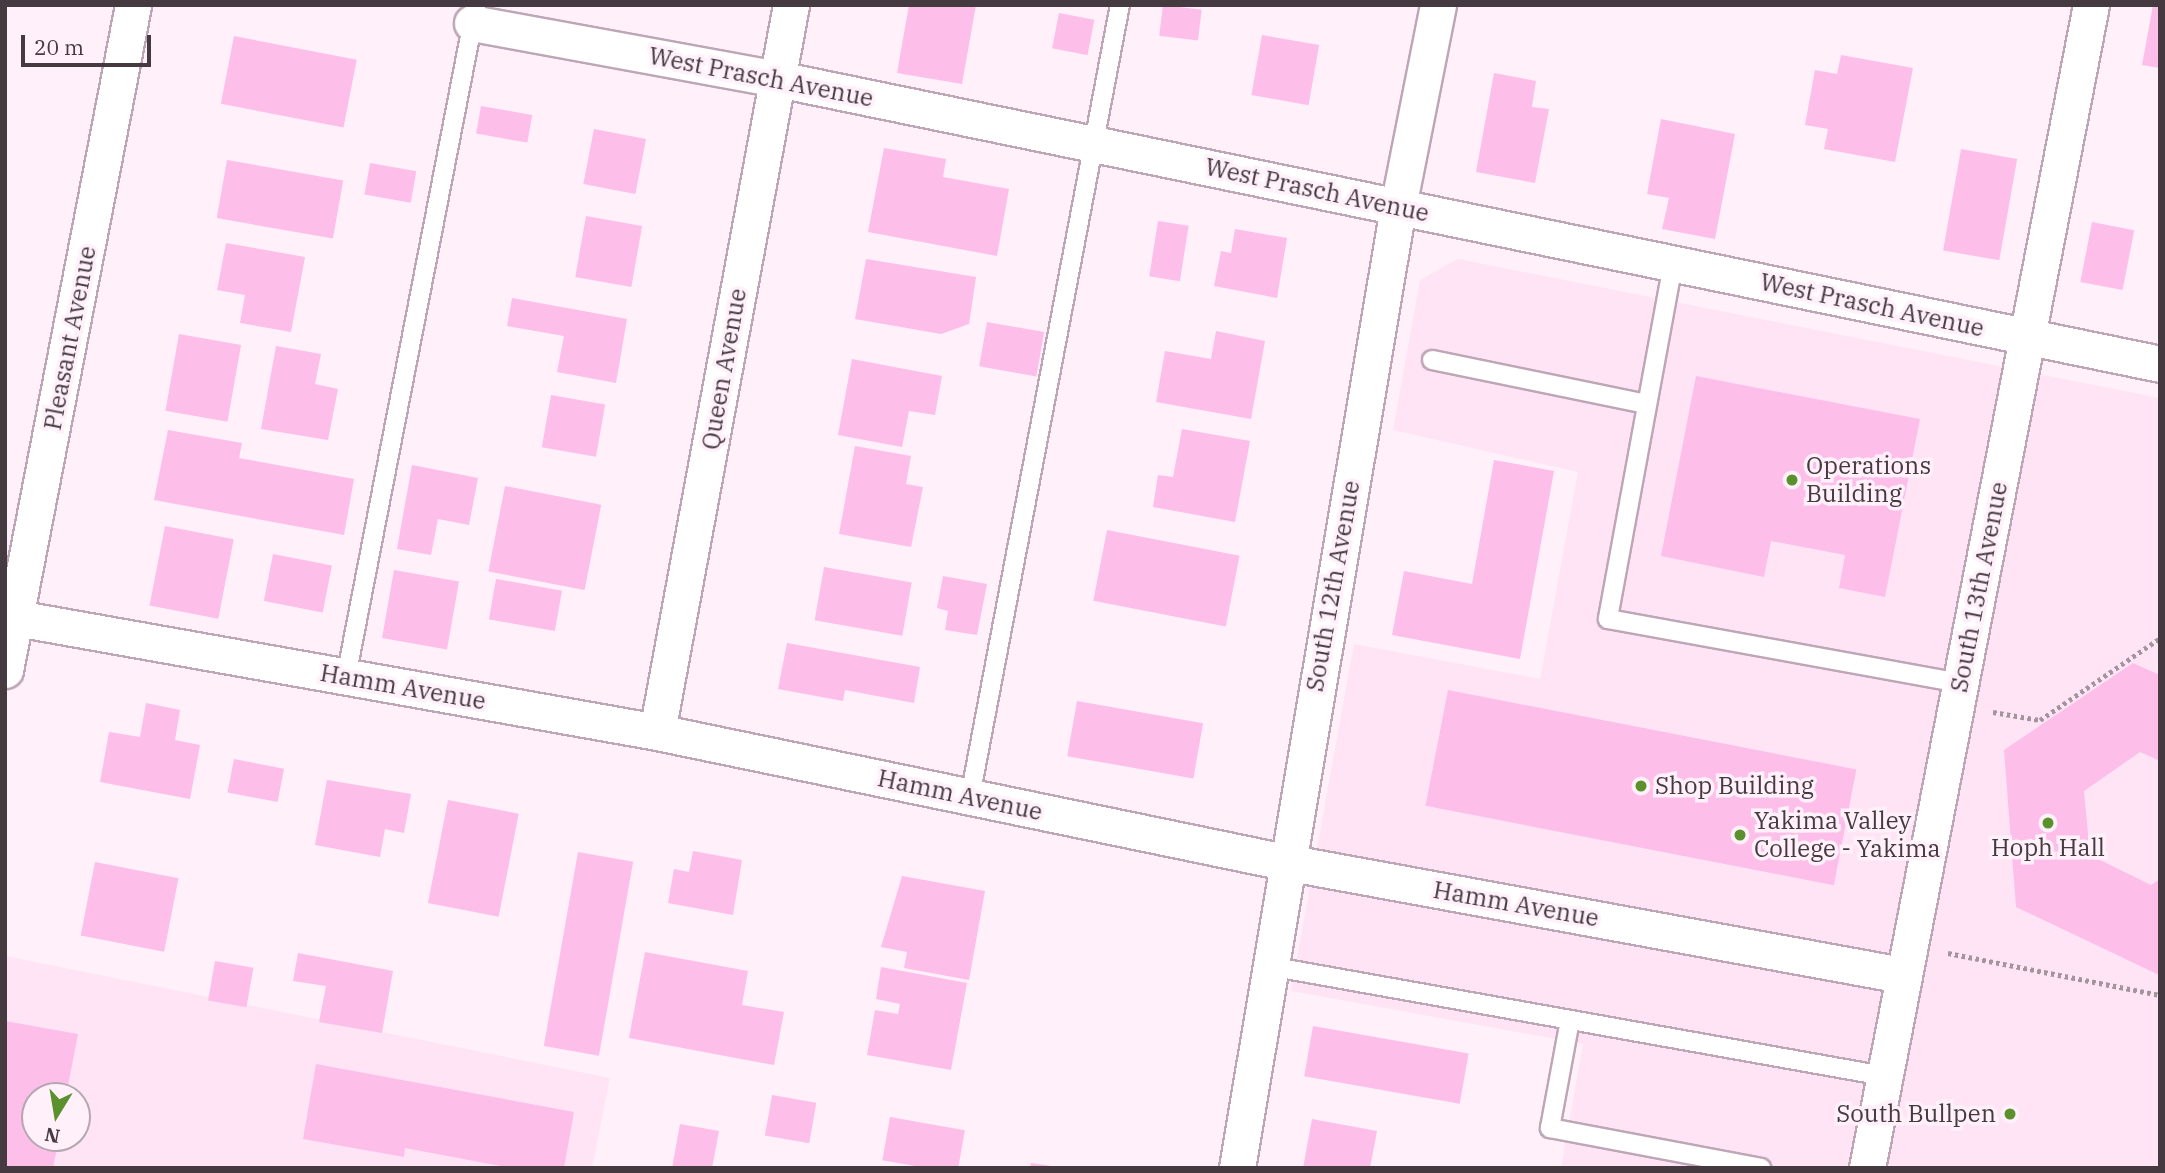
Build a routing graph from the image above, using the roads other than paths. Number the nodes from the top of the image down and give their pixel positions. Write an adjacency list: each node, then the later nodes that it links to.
1 (133, 5): 15 (street, Pleasant Avenue)
2 (792, 5): 7 (street, Queen Avenue)
3 (1119, 5): 8 (lane)
4 (1438, 5): 9 (street, South 12th Avenue)
5 (2091, 5): 11 (street, South 13th Avenue)
6 (474, 14): 7 (street, West Prasch Avenue); 17 (lane)
7 (778, 79): 8 (street, West Prasch Avenue); 19 (street, Queen Avenue)
8 (1093, 144): 9 (street, West Prasch Avenue); 20 (lane)
9 (1398, 207): 10 (street, West Prasch Avenue); 21 (street, South 12th Avenue)
10 (1673, 264): 11 (street, West Prasch Avenue); 14 (lane)
11 (2029, 338): 13 (street, West Prasch Avenue); 18 (street, South 13th Avenue)
12 (1432, 360): 14 (lane)
13 (2160, 364)
14 (1647, 404): 18 (lane)
15 (16, 618): 16 (street, Pleasant Avenue); 17 (street, Hamm Avenue)
16 (5, 670)
17 (345, 677): 19 (street, Hamm Avenue)
18 (1960, 683): 23 (street, South 13th Avenue)
19 (657, 733): 20 (street, Hamm Avenue)
20 (970, 797): 21 (street, Hamm Avenue)
21 (1285, 862): 22 (street, South 12th Avenue); 23 (street, Hamm Avenue)
22 (1269, 966): 24 (lane); 26 (street, South 12th Avenue)
23 (1902, 975): 25 (street, South 13th Avenue)
24 (1570, 1020): 25 (lane); 27 (lane)
25 (1884, 1076): 28 (street, South 13th Avenue)
26 (1237, 1168)
27 (1761, 1168)
28 (1867, 1168)

